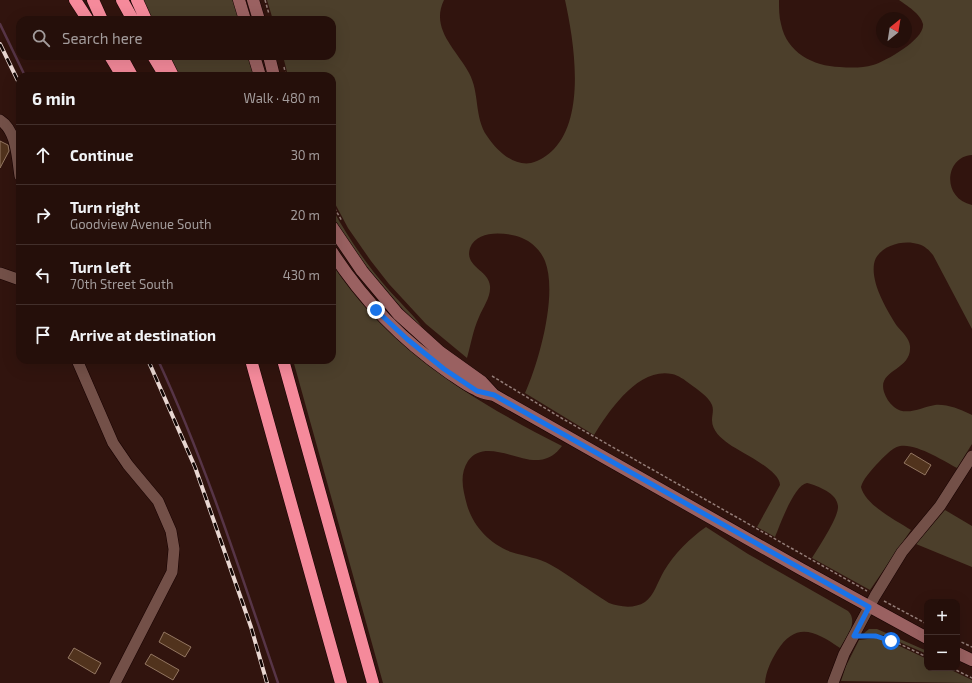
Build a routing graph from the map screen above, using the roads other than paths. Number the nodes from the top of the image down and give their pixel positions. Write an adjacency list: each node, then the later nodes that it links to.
1 (75, 0): 7 (highway)
2 (93, 0): 8 (highway)
3 (122, 0): 9 (highway)
4 (137, 0): 10 (highway)
5 (239, 0): 11 (main road)
6 (253, 0): 12 (main road)
7 (85, 16)
8 (100, 16)
9 (131, 16)
10 (144, 16)
11 (244, 16)
12 (258, 16)
13 (112, 60): 19 (highway)
14 (123, 60): 20 (highway)
15 (155, 60): 21 (highway)
16 (166, 60): 22 (highway)
17 (255, 60): 23 (main road)
18 (270, 60): 24 (main road)
19 (120, 72)
20 (130, 72)
21 (162, 72)
22 (171, 72)
23 (259, 72)
24 (273, 72)
25 (0, 120): 26 (street)
26 (16, 156)
27 (338, 225): 34 (main road)
28 (336, 258): 34 (main road)
29 (0, 273): 30 (street)
30 (16, 279)
31 (78, 364): 40 (street)
32 (252, 364): 41 (highway)
33 (284, 364): 42 (highway)
34 (494, 395): 36 (main road)
35 (972, 456): 36 (street)
36 (869, 607): 37 (main road); 43 (street)
37 (924, 636)
38 (960, 654): 39 (main road)
39 (972, 660)
40 (114, 683)
41 (341, 683)
42 (374, 683)
43 (833, 683)

